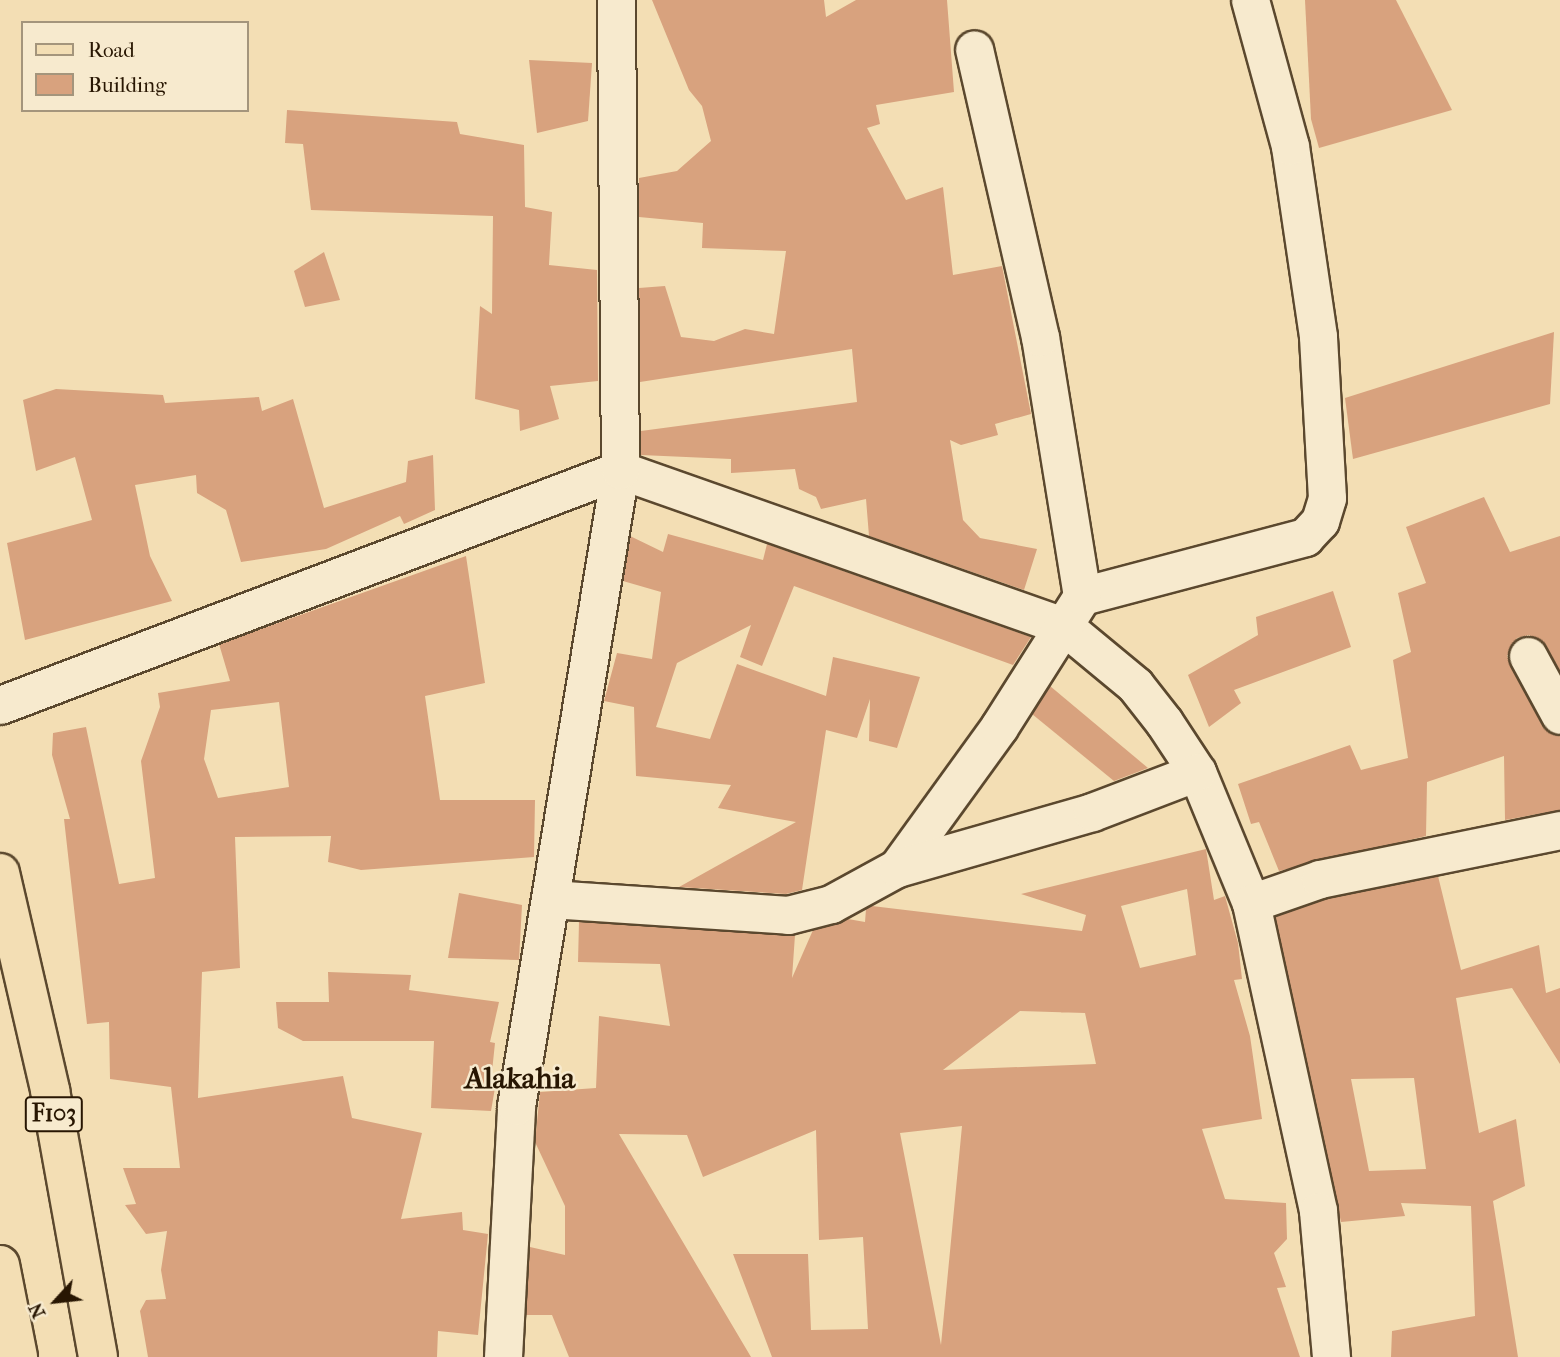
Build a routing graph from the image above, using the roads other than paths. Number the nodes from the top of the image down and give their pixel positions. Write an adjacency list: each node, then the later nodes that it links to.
1 (615, 0): 4 (street)
2 (1250, 0): 5 (street)
3 (974, 49): 5 (street)
4 (620, 470): 5 (street); 7 (street); 13 (street)
5 (1074, 612): 9 (street); 11 (street)
6 (1528, 656): 8 (street)
7 (0, 705)
8 (1560, 715)
9 (1197, 772): 11 (street); 14 (street)
10 (1560, 830): 14 (street)
11 (897, 868): 13 (street)
12 (0, 873): 17 (main road, F103)
13 (550, 899): 18 (street)
14 (1251, 903): 19 (street)
15 (0, 1265): 16 (main road)
16 (18, 1357)
17 (98, 1357)
18 (503, 1357)
19 (1331, 1357)

